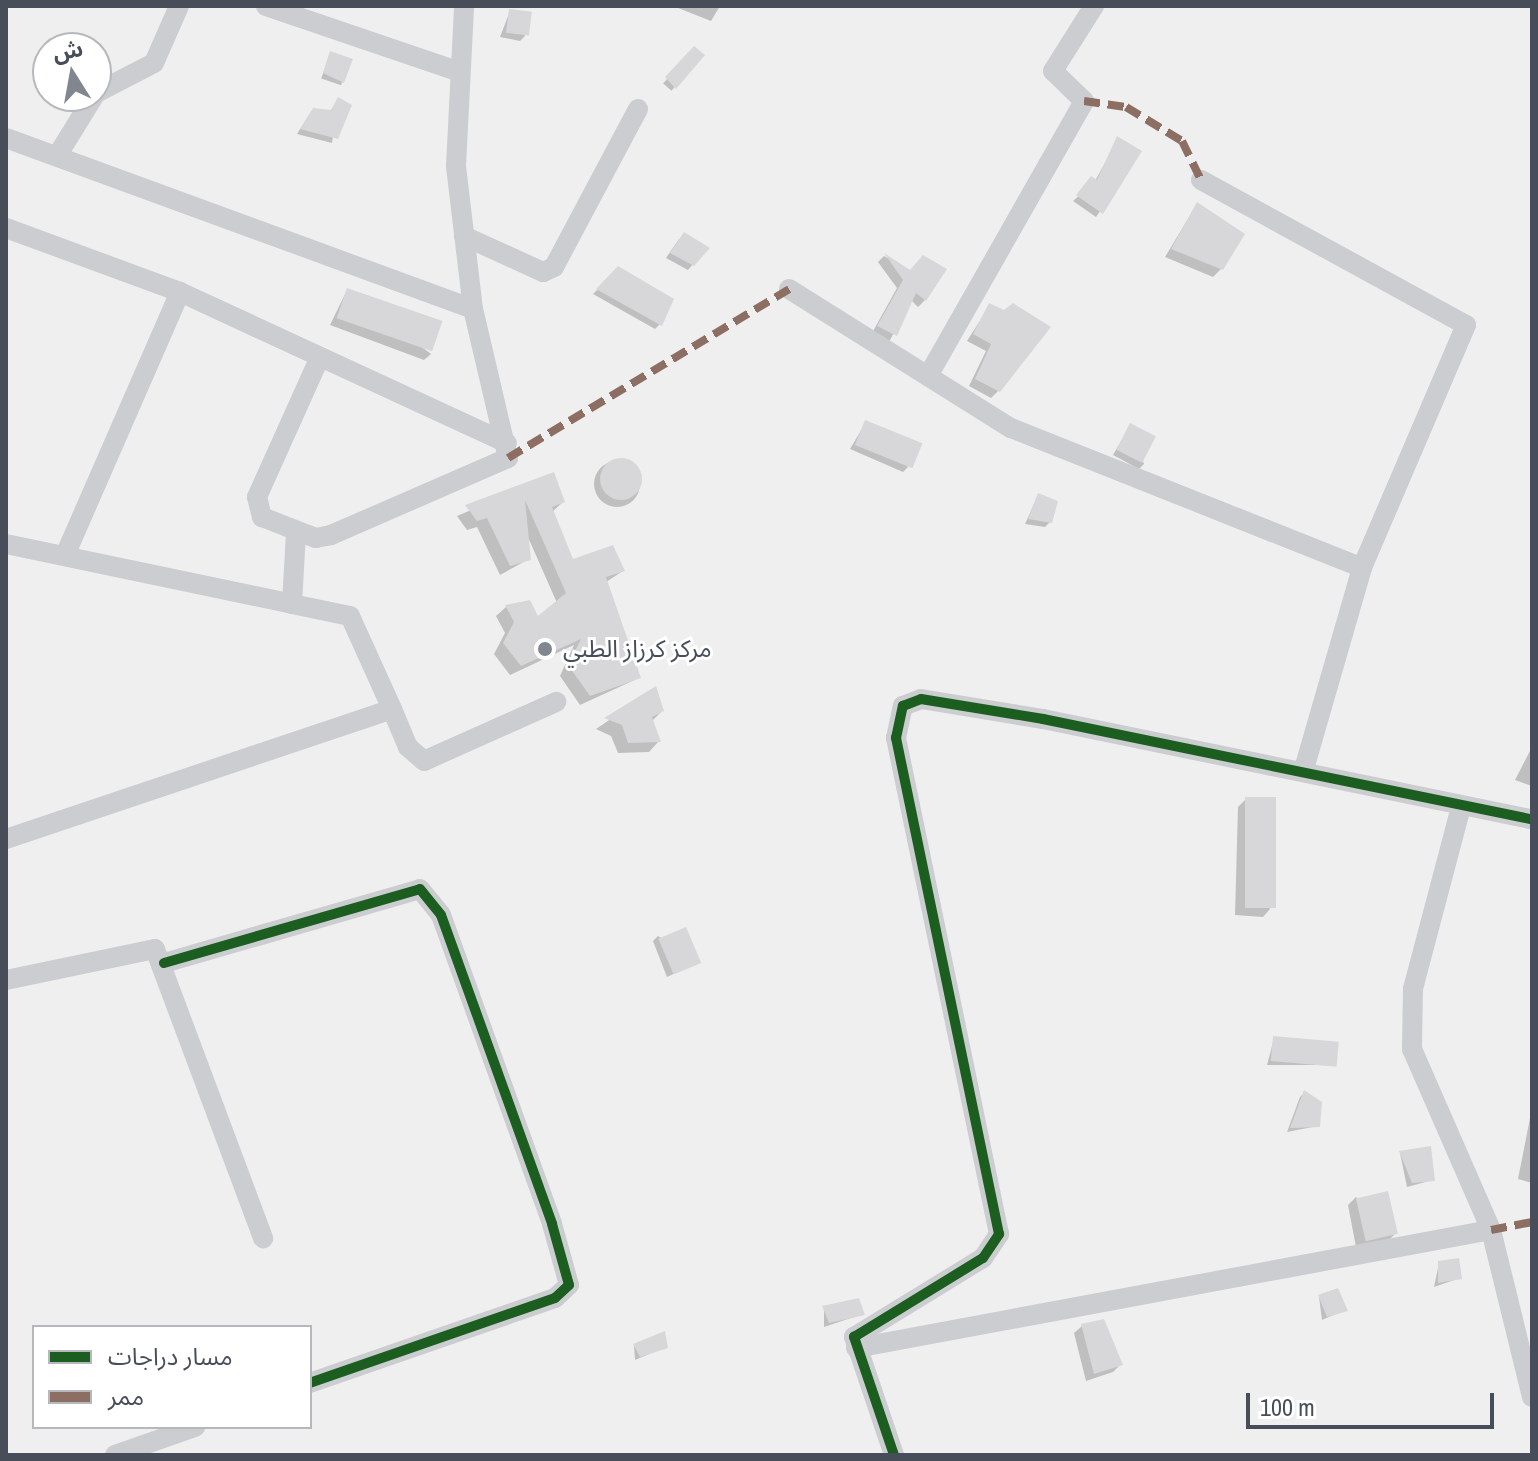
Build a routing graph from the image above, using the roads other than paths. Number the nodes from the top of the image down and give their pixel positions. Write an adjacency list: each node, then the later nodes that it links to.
1 (179, 6): 6 (street)
2 (266, 6): 5 (street)
3 (464, 6): 5 (street)
4 (1094, 6): 18 (street)
5 (460, 72): 13 (street)
6 (112, 86)
7 (638, 109): 13 (street)
8 (84, 112): 10 (street)
9 (6, 138): 10 (street)
10 (57, 156): 16 (street)
11 (1201, 180): 23 (street)
12 (6, 228): 15 (street)
13 (464, 236): 16 (street)
14 (789, 289): 18 (street)
15 (180, 292): 17 (street); 22 (street)
16 (473, 309): 19 (street)
17 (319, 359): 19 (street); 20 (street)
18 (928, 376): 23 (street)
19 (507, 443): 20 (street)
20 (296, 532): 24 (street)
21 (6, 544): 22 (street)
22 (66, 553): 24 (street)
23 (1362, 568): 27 (street)
24 (292, 604): 26 (street)
25 (556, 702): 26 (street)
26 (392, 709): 30 (street)
27 (1303, 772): 28 (street); 35 (street)
28 (1461, 807): 29 (street); 33 (street)
29 (1532, 819)
30 (6, 839)
31 (164, 963): 32 (street); 34 (street); 36 (street)
32 (6, 980)
33 (1491, 1230): 35 (street); 37 (street)
34 (263, 1238)
35 (856, 1348): 40 (street)
36 (312, 1382)
37 (1532, 1397)
38 (189, 1429): 39 (street)
39 (115, 1455)
40 (894, 1455)

